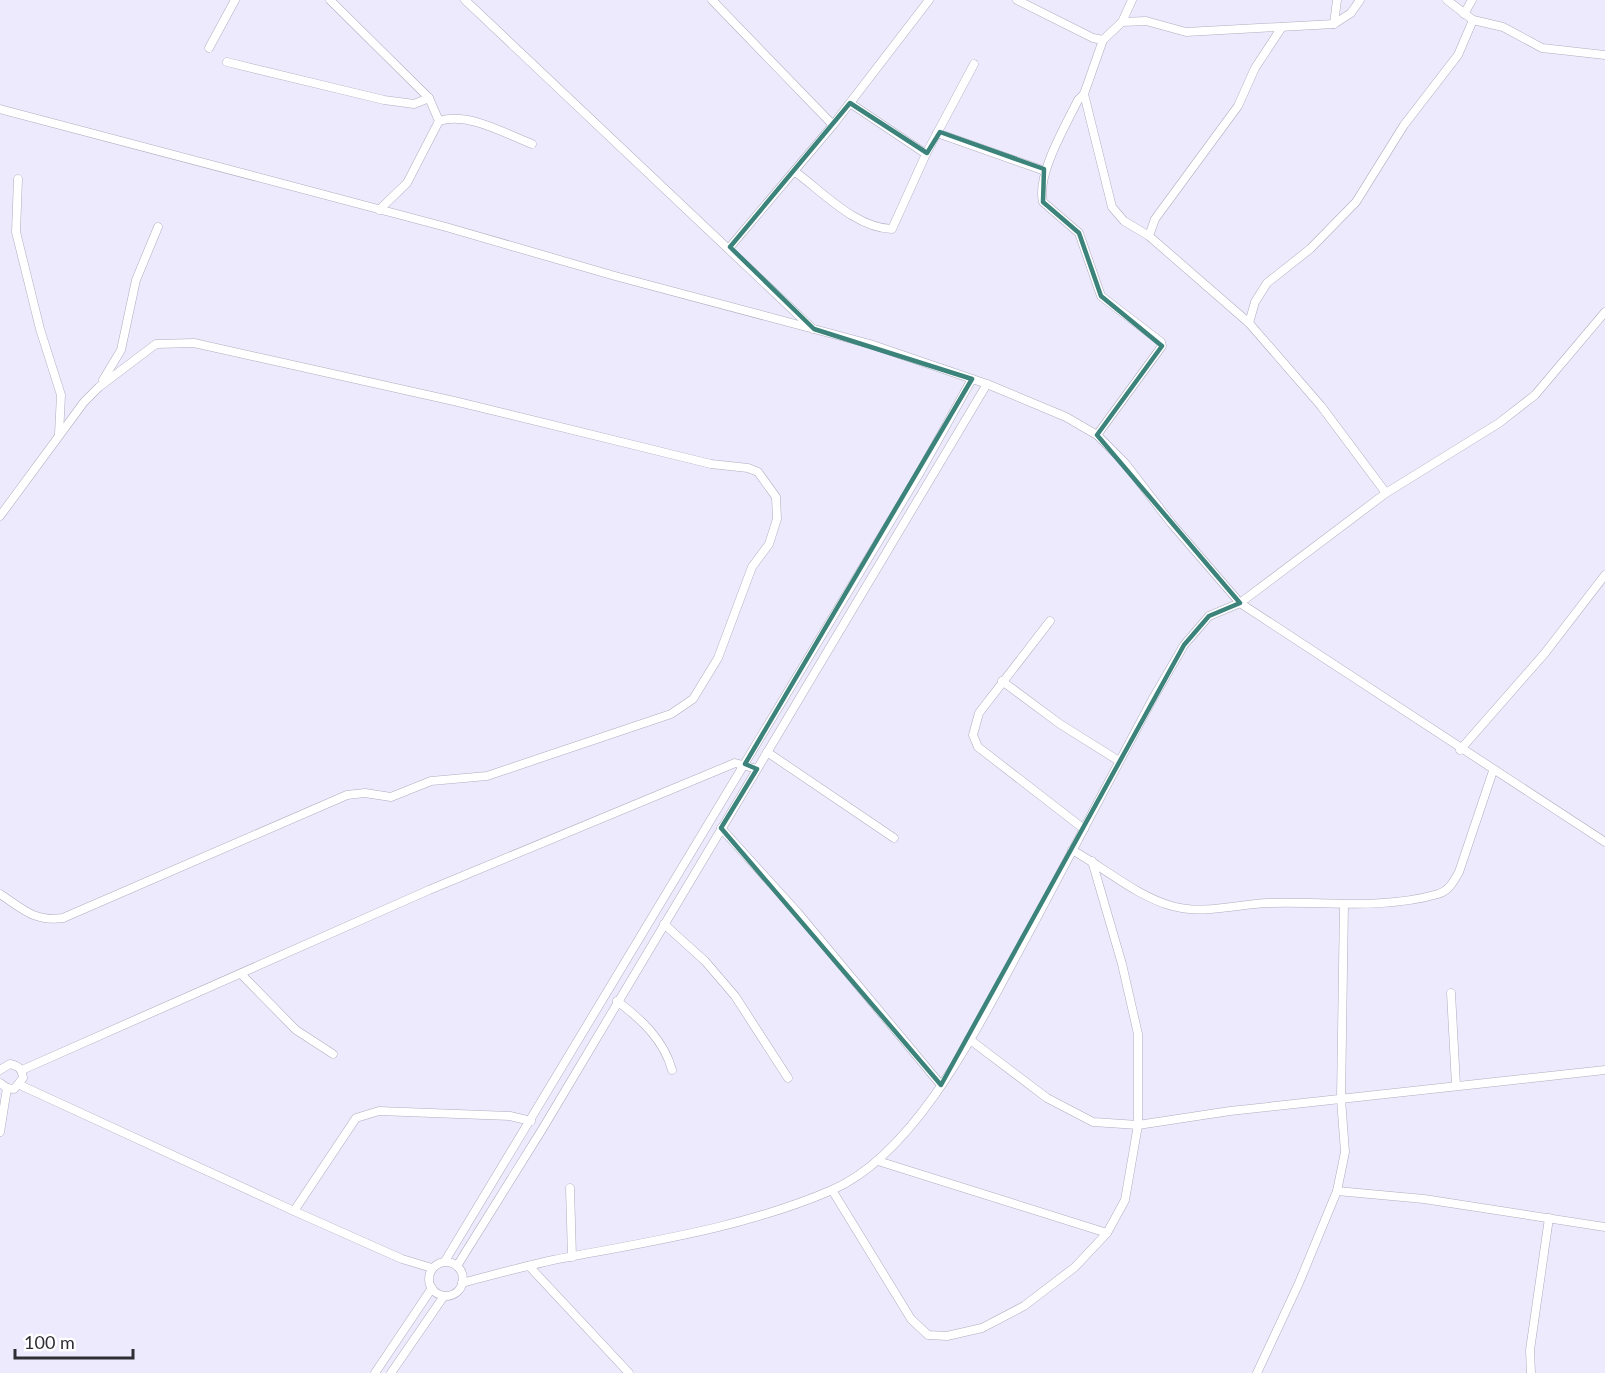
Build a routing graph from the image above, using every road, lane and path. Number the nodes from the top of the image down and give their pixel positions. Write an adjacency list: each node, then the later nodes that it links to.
1 (235, 0): 18 (street)
2 (330, 0): 23 (street)
3 (465, 0): 37 (street)
4 (712, 0): 27 (street)
5 (929, 0): 24 (street)
6 (1017, 0): 17 (street)
7 (1132, 0): 14 (street)
8 (1337, 0): 15 (street)
9 (1360, 0): 15 (street)
10 (1447, 0): 12 (street)
11 (1472, 0): 12 (street)
12 (1464, 14): 13 (street)
13 (1473, 20): 19 (street); 39 (street)
14 (1122, 22): 16 (street); 17 (street)
15 (1334, 24): 16 (street)
16 (1282, 27): 36 (street)
17 (1103, 40): 22 (street)
18 (209, 48)
19 (1605, 55)
20 (227, 62): 23 (street)
21 (974, 64): 28 (street)
22 (1084, 94): 32 (street); 36 (street)
23 (429, 98): 26 (street)
24 (850, 103): 27 (street); 30 (street)
25 (0, 109): 34 (street)
26 (440, 121): 29 (street); 34 (street)
27 (833, 125): 31 (street)
28 (937, 133): 30 (street); 32 (street)
29 (532, 144)
30 (926, 154): 31 (street)
31 (794, 171): 37 (street)
32 (1045, 171): 44 (street)
33 (18, 179): 45 (street)
34 (379, 210): 40 (street)
35 (158, 227): 43 (street)
36 (1149, 236): 39 (street)
37 (730, 247): 40 (street)
38 (1605, 312): 46 (street)
39 (1249, 323): 46 (street)
40 (814, 329): 41 (street)
41 (972, 379): 42 (street); 55 (street)
42 (987, 384): 44 (street); 53 (street)
43 (99, 387): 45 (street); 64 (street)
44 (1097, 435): 49 (street)
45 (58, 436): 47 (street)
46 (1386, 493): 49 (street)
47 (0, 516)
48 (1605, 575): 52 (street)
49 (1240, 603): 52 (street); 54 (street)
50 (1050, 621): 51 (street)
51 (1002, 681): 54 (street); 59 (street)
52 (1460, 750): 57 (street)
53 (767, 753): 56 (street); 60 (street)
54 (1119, 761): 59 (street)
55 (745, 764): 56 (street); 67 (street); 83 (street)
56 (757, 769): 58 (street)
57 (1493, 771): 61 (street); 65 (street)
58 (721, 828): 66 (street); 79 (street)
59 (1084, 830): 62 (street)
60 (894, 838)
61 (1605, 842)
62 (1072, 850): 63 (street); 70 (street)
63 (1092, 861): 65 (street); 84 (street)
64 (0, 894)
65 (1344, 904): 82 (street)
66 (664, 924): 69 (street); 76 (street)
67 (241, 974): 71 (street); 73 (street)
68 (1451, 993): 80 (street)
69 (617, 1001): 74 (street); 96 (street)
70 (969, 1039): 79 (street); 84 (street)
71 (333, 1054)
72 (0, 1070): 73 (street)
73 (22, 1070): 78 (street)
74 (672, 1070)
75 (1605, 1070): 80 (street)
76 (788, 1078)
77 (0, 1083): 81 (street)
78 (20, 1085): 81 (street); 90 (street)
79 (941, 1085): 86 (street)
80 (1456, 1085): 82 (street)
81 (7, 1088): 85 (street)
82 (1341, 1099): 84 (street); 89 (street)
83 (531, 1121): 90 (street); 95 (street)
84 (1138, 1125): 93 (street)
85 (0, 1132)
86 (878, 1161): 88 (street); 93 (street)
87 (570, 1188): 94 (street)
88 (832, 1190): 93 (street); 94 (street)
89 (1336, 1191): 91 (street); 105 (street)
90 (294, 1211): 98 (street)
91 (1549, 1218): 92 (street); 106 (street)
92 (1605, 1227)
93 (1107, 1233)
94 (572, 1257): 97 (street)
95 (445, 1261): 96 (street); 98 (street)
96 (457, 1266): 99 (street)
97 (529, 1266): 99 (street); 104 (street)
98 (432, 1268): 100 (street)
99 (462, 1283): 101 (street)
100 (432, 1288): 101 (street); 102 (street)
101 (444, 1296): 103 (street)
102 (375, 1373)
103 (391, 1373)
104 (629, 1373)
105 (1257, 1373)
106 (1531, 1373)

